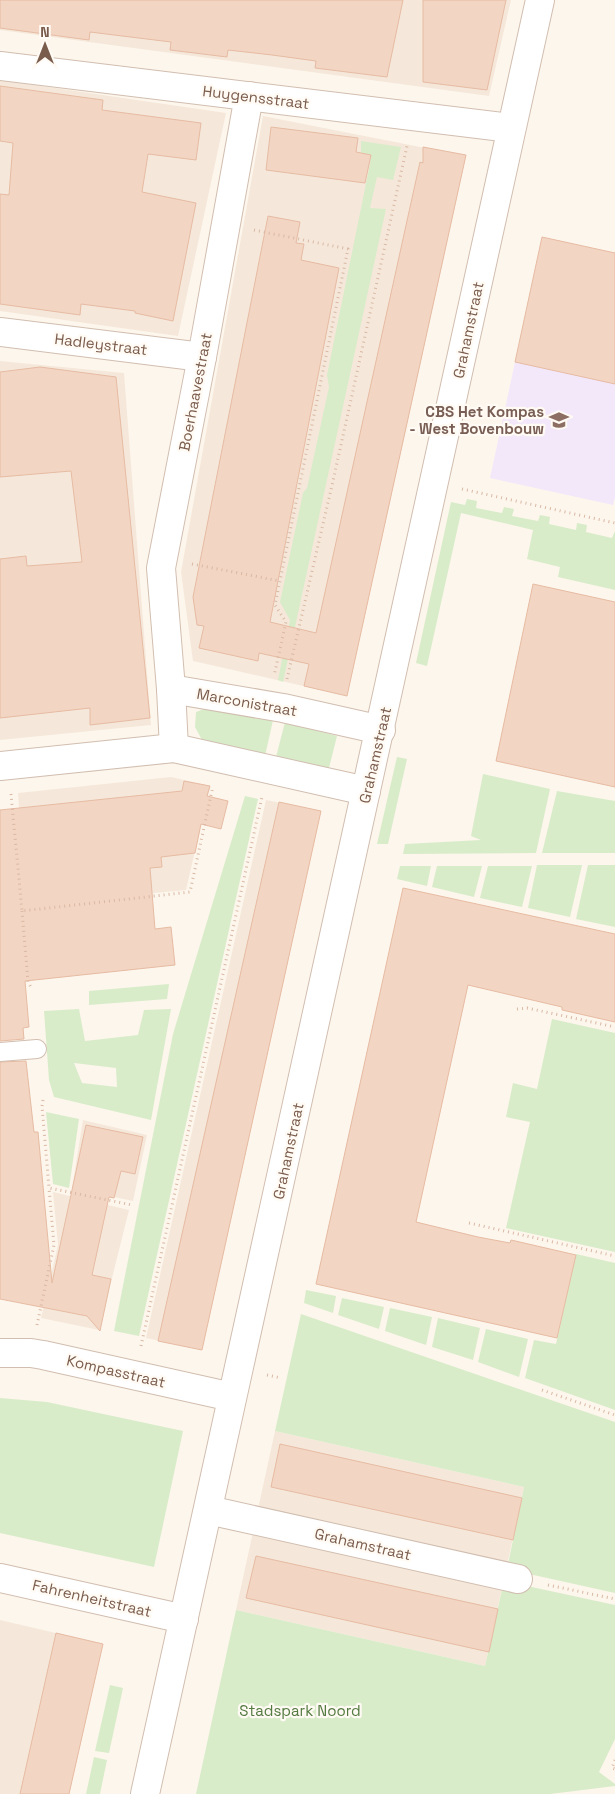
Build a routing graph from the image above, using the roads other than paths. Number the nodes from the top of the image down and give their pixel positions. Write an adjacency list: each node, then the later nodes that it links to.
1 (540, 0): 4 (street, Grahamstraat)
2 (0, 66): 3 (street, Huygensstraat)
3 (249, 96): 4 (street, Huygensstraat); 6 (street, Boerhaavestraat)
4 (511, 128): 8 (street, Grahamstraat)
5 (0, 332): 6 (street, Hadleystraat)
6 (202, 357): 7 (street, Boerhaavestraat)
7 (171, 689): 8 (street, Marconistraat); 9 (street)
8 (380, 730): 11 (street, Grahamstraat)
9 (174, 748): 10 (street); 11 (street)
10 (4, 766)
11 (366, 791): 15 (street, Grahamstraat)
12 (37, 1049): 13 (lane)
13 (0, 1052)
14 (0, 1353): 15 (street, Kompasstraat)
15 (232, 1397): 16 (street, Grahamstraat)
16 (208, 1510): 18 (street, Grahamstraat); 19 (street, Grahamstraat)
17 (0, 1578): 19 (street, Fahrenheitstraat)
18 (518, 1578)
19 (184, 1619): 20 (street, Grahamstraat)
20 (145, 1794)

